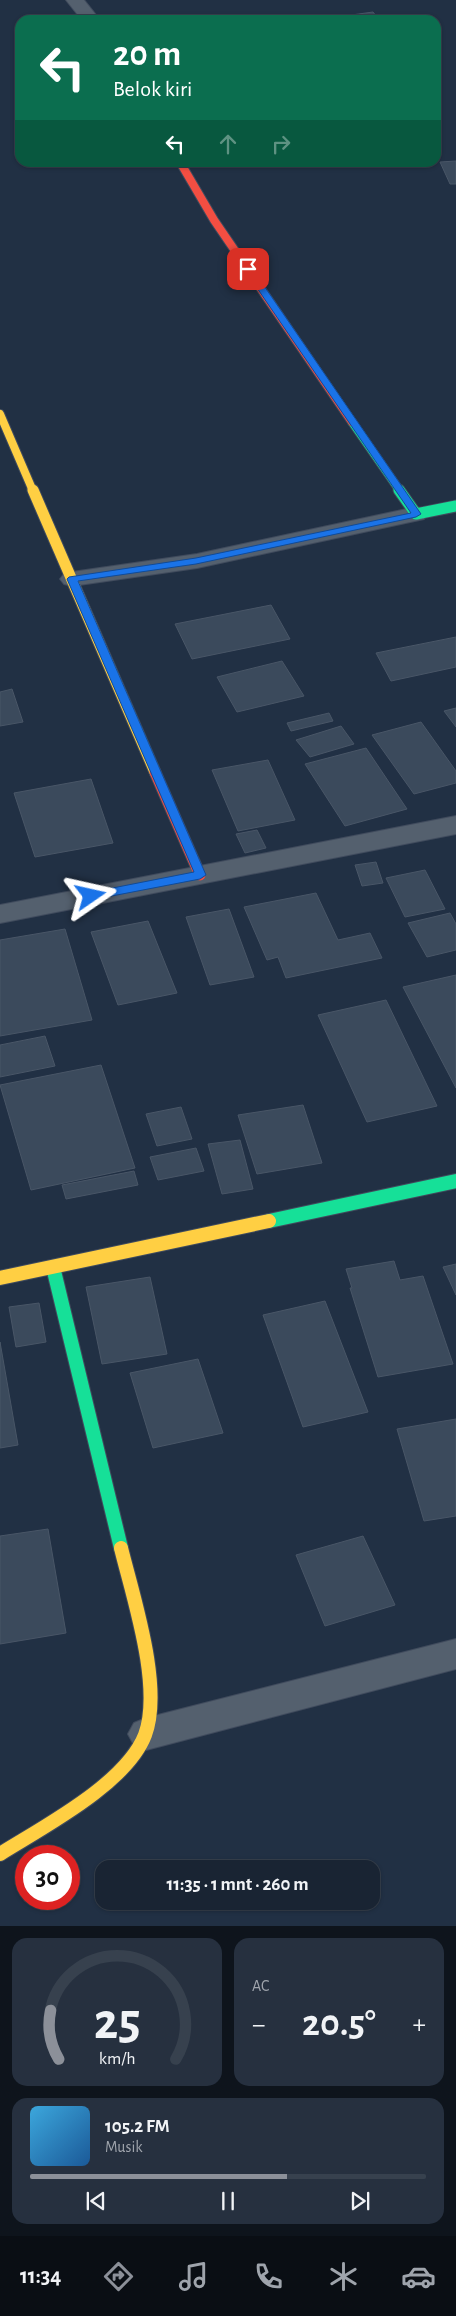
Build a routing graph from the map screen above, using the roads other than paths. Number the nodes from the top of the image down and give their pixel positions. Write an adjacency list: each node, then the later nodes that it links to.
1 (75, 0): 2 (street)
2 (87, 15)
3 (183, 167): 6 (street)
4 (0, 414): 7 (street)
5 (456, 506): 6 (street)
6 (416, 514): 7 (street)
7 (72, 579): 9 (street)
8 (456, 825): 9 (street)
9 (200, 875): 10 (street)
10 (0, 914)
11 (456, 1181): 12 (street)
12 (52, 1267): 13 (street); 15 (street)
13 (0, 1278)
14 (456, 1654): 15 (street)
15 (146, 1734): 16 (street)
16 (0, 1854)

